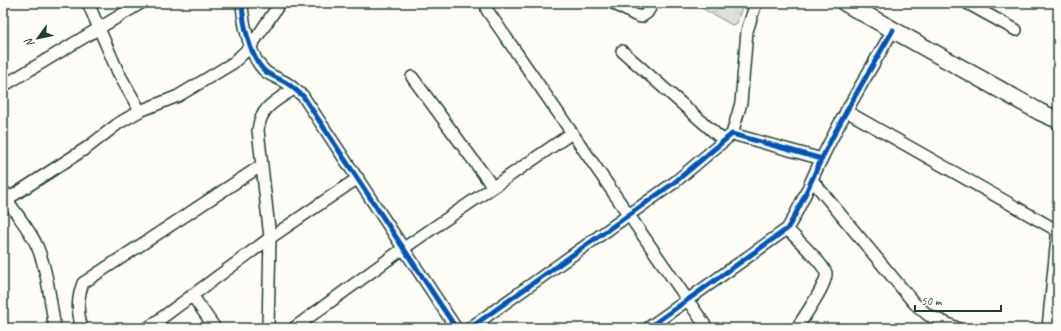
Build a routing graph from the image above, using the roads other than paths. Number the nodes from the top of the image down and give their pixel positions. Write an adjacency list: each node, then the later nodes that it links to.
1 (88, 3): 11 (street)
2 (141, 3): 11 (street)
3 (242, 3): 14 (street)
4 (280, 3): 14 (street)
5 (613, 3): 6 (street)
6 (653, 3)
7 (756, 3): 23 (street)
8 (846, 3): 12 (street)
9 (967, 3): 13 (street)
10 (487, 10): 22 (street)
11 (99, 28): 17 (street); 19 (street)
12 (893, 30): 20 (street); 21 (street)
13 (1016, 30)
14 (251, 46): 18 (street); 19 (street)
15 (622, 51): 23 (street)
16 (412, 77): 28 (street)
17 (3, 86)
18 (294, 89): 25 (street); 26 (street)
19 (140, 111): 29 (street)
20 (846, 111): 24 (street); 33 (street)
21 (1058, 120)
22 (572, 133): 28 (street); 30 (street)
23 (728, 137): 24 (street); 30 (street)
24 (822, 159): 27 (street)
25 (262, 165): 34 (street); 39 (street)
26 (358, 178): 34 (street); 35 (street)
27 (812, 180): 32 (street); 49 (street)
28 (493, 187): 35 (street)
29 (4, 199): 38 (street)
30 (629, 215): 37 (street); 45 (street)
31 (1058, 227): 33 (street)
32 (787, 229): 37 (street); 48 (street)
33 (1058, 230): 50 (street)
34 (270, 238): 36 (street); 42 (street)
35 (404, 248): 43 (street); 44 (street)
36 (192, 295): 40 (street); 41 (street)
37 (687, 300): 46 (street); 47 (street)
38 (55, 328)
39 (82, 328)
40 (148, 328)
41 (215, 328)
42 (268, 328)
43 (294, 328)
44 (456, 328)
45 (470, 328)
46 (648, 328)
47 (707, 328)
48 (797, 328)
49 (957, 328)
50 (1048, 328)

